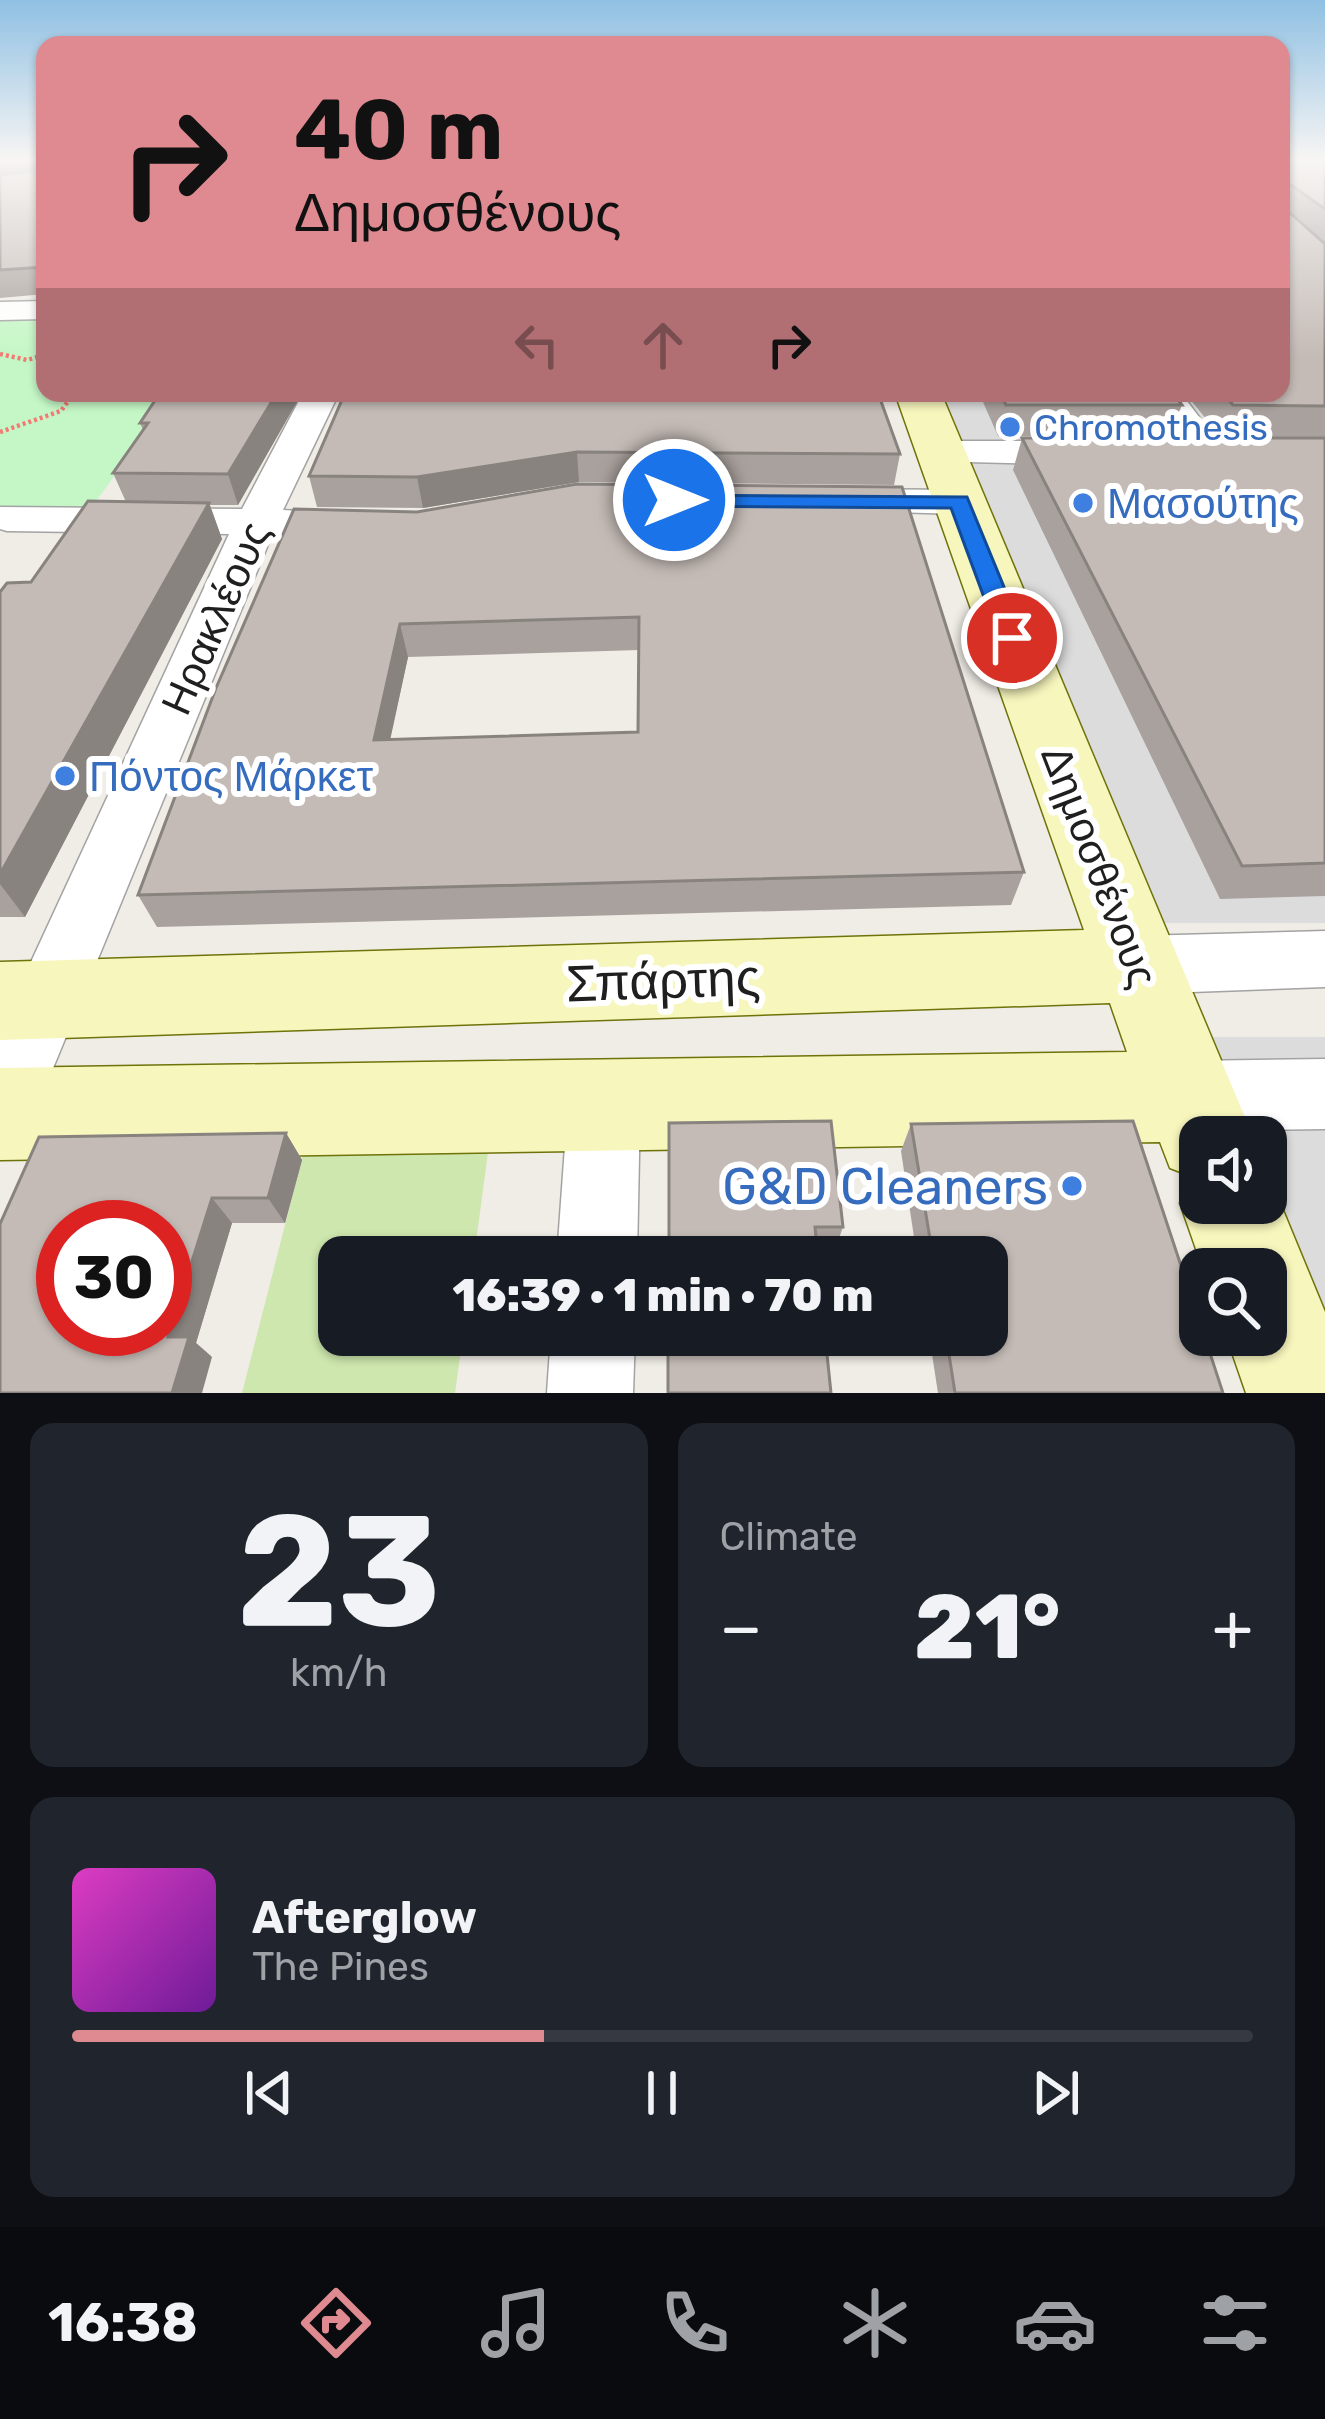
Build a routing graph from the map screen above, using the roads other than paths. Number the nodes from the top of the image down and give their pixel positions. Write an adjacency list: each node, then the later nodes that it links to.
1 (36, 310): 2 (street)
2 (0, 311)
3 (316, 402): 12 (street, Ηρακλέους)
4 (1170, 402): 8 (street)
5 (939, 449): 6 (street); 10 (street); 15 (street, Δημοσθένους)
6 (1118, 453)
7 (1163, 453): 8 (street)
8 (1207, 453): 9 (street)
9 (1254, 453)
10 (793, 500)
11 (7, 518): 12 (street)
12 (256, 522): 13 (street); 16 (street, Ηρακλέους)
13 (400, 525)
14 (1325, 959): 15 (street, Σπάρτης)
15 (1138, 964): 16 (street, Σπάρτης); 20 (street, Δημοσθένους)
16 (24, 1000): 19 (street, Ηρακλέους)
17 (1325, 1094): 20 (street)
18 (604, 1105): 19 (street); 20 (street); 21 (street)
19 (0, 1111)
20 (1197, 1116)
21 (598, 1236)
22 (1287, 1353): 25 (street)
23 (592, 1356): 24 (street)
24 (590, 1393)
25 (1302, 1393)

